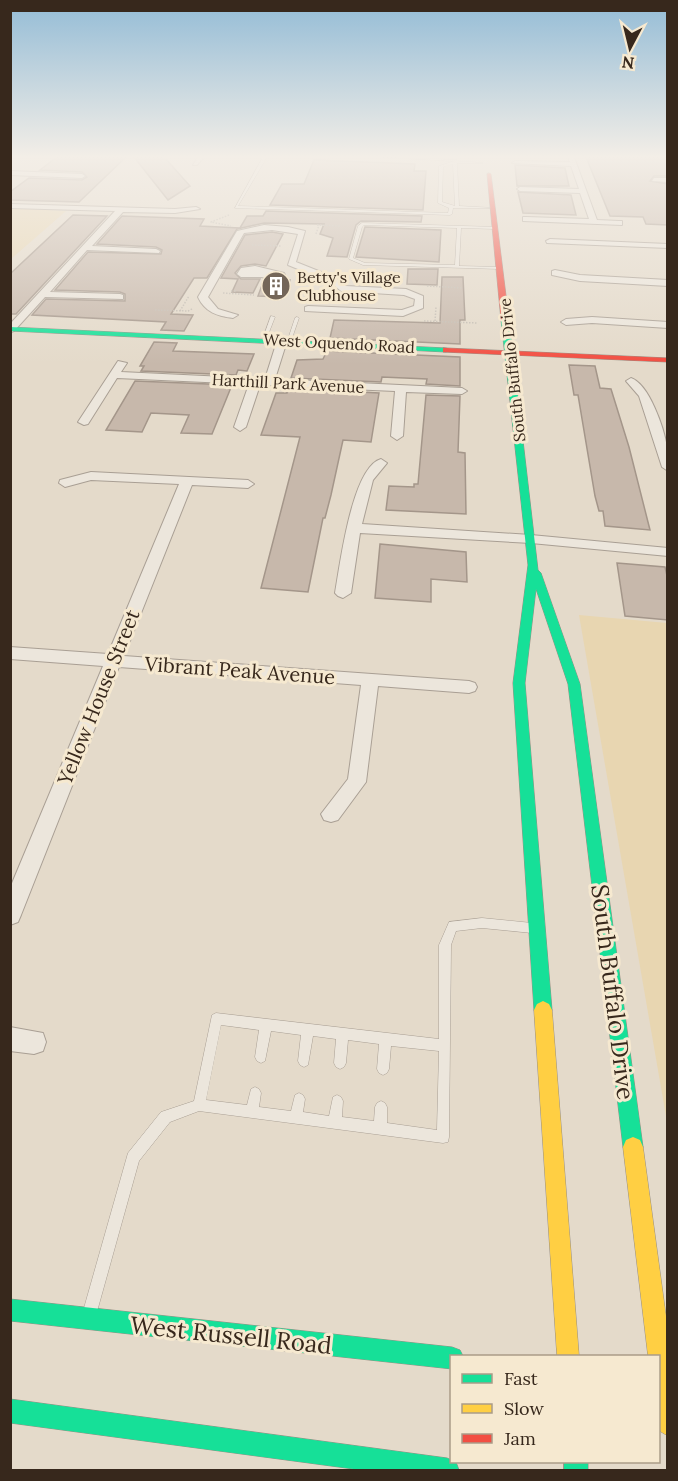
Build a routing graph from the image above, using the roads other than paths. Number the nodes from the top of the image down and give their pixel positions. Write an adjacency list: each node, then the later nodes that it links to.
1 (106, 226): 8 (street)
2 (360, 226): 10 (lane)
3 (459, 226): 10 (lane)
4 (461, 226): 5 (lane)
5 (496, 228): 11 (main road, South Buffalo Drive)
6 (550, 241): 7 (street)
7 (668, 246)
8 (86, 248): 9 (street); 14 (street)
9 (156, 251)
10 (458, 267): 11 (lane)
11 (500, 268): 25 (main road, South Buffalo Drive)
12 (555, 273): 13 (street)
13 (668, 282)
14 (43, 294): 15 (street); 22 (street)
15 (120, 297)
16 (308, 309): 17 (street)
17 (233, 315)
18 (273, 317): 23 (lane)
19 (297, 318): 24 (lane)
20 (566, 322): 21 (street)
21 (668, 325)
22 (11, 329): 23 (main road, West Oquendo Road)
23 (264, 340): 24 (main road, West Oquendo Road)
24 (285, 341): 25 (main road, West Oquendo Road); 31 (street)
25 (510, 351): 26 (main road, West Oquendo Road); 43 (main road, South Buffalo Drive)
26 (668, 360)
27 (122, 363): 28 (street)
28 (113, 375): 29 (street, Harthill Park Avenue); 34 (street)
29 (256, 381): 31 (street, Harthill Park Avenue); 35 (street)
30 (631, 381): 38 (street)
31 (269, 382): 32 (street, Harthill Park Avenue)
32 (401, 388): 33 (street, Harthill Park Avenue); 36 (street)
33 (462, 391)
34 (84, 422)
35 (240, 428)
36 (397, 436)
37 (381, 463): 42 (street)
38 (668, 467)
39 (187, 480): 40 (street); 41 (street); 48 (street, Yellow House Street)
40 (65, 483)
41 (248, 484)
42 (354, 528): 43 (street); 46 (street)
43 (531, 540): 44 (street); 45 (main road, South Buffalo Drive)
44 (668, 552)
45 (533, 565): 53 (main road, South Buffalo Drive); 75 (main road, South Buffalo Drive)
46 (343, 593)
47 (10, 653): 48 (street, Vibrant Peak Avenue)
48 (112, 660): 49 (street, Vibrant Peak Avenue); 52 (street, Yellow House Street)
49 (370, 679): 50 (street, Vibrant Peak Avenue); 51 (street)
50 (469, 687)
51 (331, 814)
52 (10, 915)
53 (537, 929): 58 (lane); 74 (main road, South Buffalo Drive)
54 (266, 1026): 55 (lane); 59 (lane); 66 (lane)
55 (308, 1030): 56 (lane); 60 (lane)
56 (342, 1034): 57 (lane); 61 (lane)
57 (385, 1039): 58 (lane); 62 (lane)
58 (445, 1046): 71 (lane)
59 (261, 1057)
60 (304, 1061)
61 (340, 1063)
62 (383, 1069)
63 (255, 1093): 68 (lane)
64 (299, 1099): 69 (lane)
65 (337, 1101): 70 (lane)
66 (200, 1105): 68 (lane); 73 (lane)
67 (381, 1107): 71 (lane)
68 (252, 1112): 69 (lane)
69 (296, 1118): 70 (lane)
70 (335, 1123): 71 (lane)
71 (380, 1129)
72 (10, 1311): 73 (main road, West Russell Road)
73 (88, 1319): 76 (main road, West Russell Road)
74 (568, 1355)
75 (659, 1355)
76 (450, 1359)
77 (660, 1362): 78 (main road, South Buffalo Drive)
78 (663, 1386): 80 (main road, South Buffalo Drive)
79 (10, 1411): 81 (main road)
80 (668, 1424)
81 (447, 1470)

